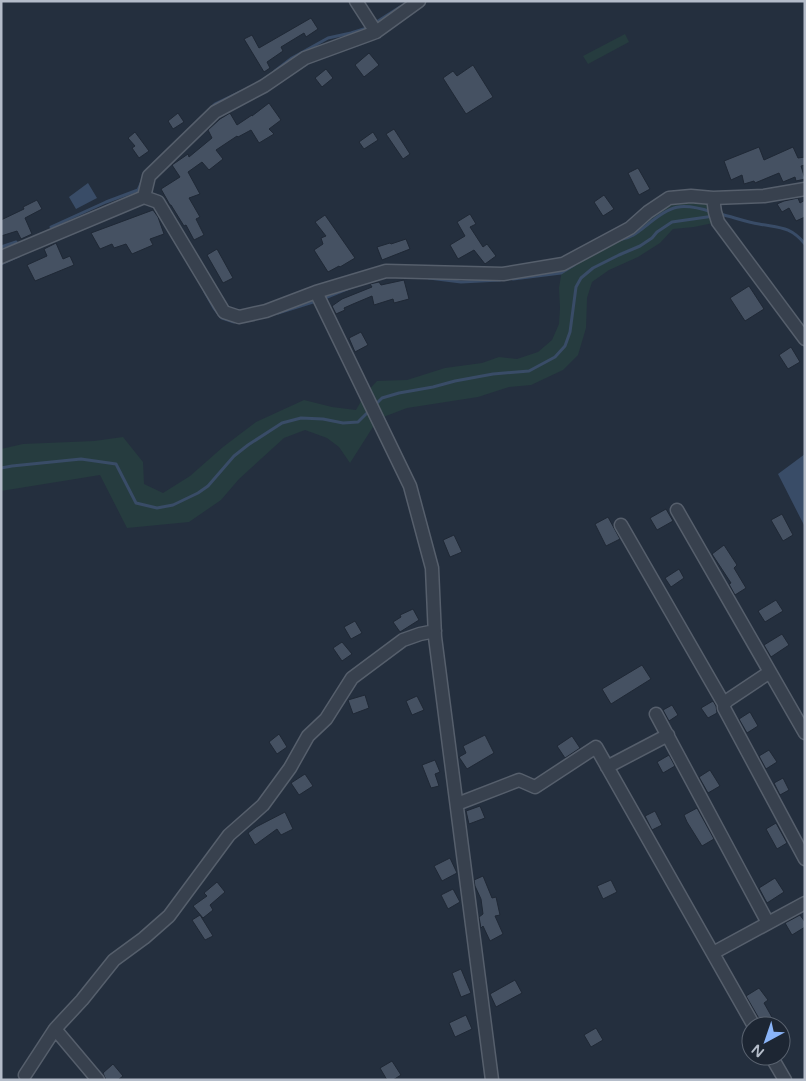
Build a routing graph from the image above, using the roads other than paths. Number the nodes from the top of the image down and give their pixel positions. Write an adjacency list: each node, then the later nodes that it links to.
1 (356, 1): 3 (street)
2 (419, 1): 3 (street)
3 (376, 32): 5 (street)
4 (805, 189): 6 (street)
5 (144, 197): 7 (street); 8 (street)
6 (713, 198): 8 (street); 9 (street)
7 (1, 257)
8 (316, 292): 12 (street)
9 (805, 339)
10 (676, 510): 13 (street)
11 (621, 525): 14 (street)
12 (435, 631): 19 (street); 25 (street)
13 (770, 672): 14 (street); 16 (street)
14 (724, 704): 20 (street)
15 (656, 714): 17 (street)
16 (805, 733)
17 (668, 735): 18 (street); 22 (street)
18 (607, 767): 19 (street); 23 (street)
19 (457, 804): 29 (street)
20 (805, 859)
21 (805, 903): 22 (street)
22 (768, 923): 23 (street)
23 (713, 954): 24 (street)
24 (748, 1016)
25 (55, 1029): 27 (street); 28 (street)
26 (776, 1066): 30 (street)
27 (25, 1078)
28 (98, 1080)
29 (492, 1080)
30 (784, 1080)

